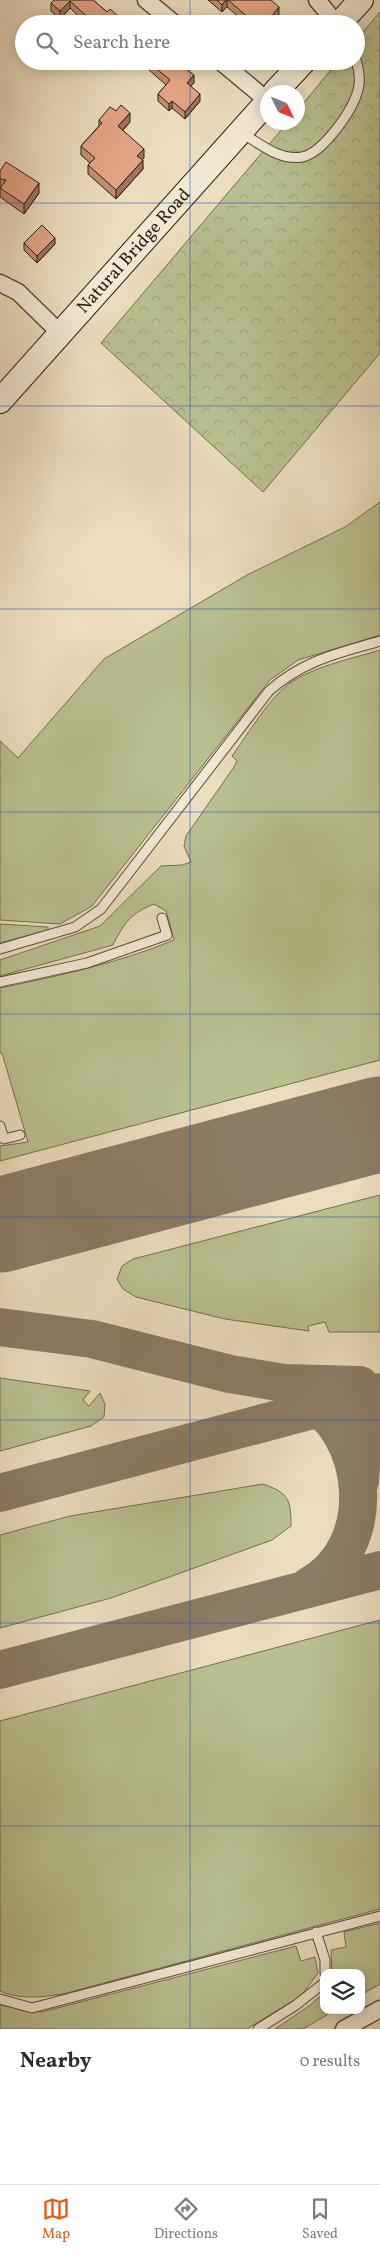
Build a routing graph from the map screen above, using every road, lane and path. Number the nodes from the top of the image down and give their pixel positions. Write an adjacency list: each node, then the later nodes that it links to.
1 (146, 0): 4 (street)
2 (317, 0): 5 (street)
3 (361, 0): 6 (main road)
4 (164, 15)
5 (330, 15)
6 (347, 15)
7 (231, 70): 11 (street)
8 (296, 70): 10 (main road)
9 (359, 70): 13 (lane)
10 (282, 85)
11 (260, 94)
12 (260, 110): 13 (main road, Natural Bridge Road)
13 (240, 132): 15 (main road, Natural Bridge Road)
14 (0, 283): 15 (street)
15 (60, 333): 16 (main road, Natural Bridge Road)
16 (0, 401)
17 (380, 641): 19 (lane)
18 (162, 918): 20 (lane)
19 (0, 949)
20 (0, 982)
21 (0, 1126): 22 (lane)
22 (20, 1135)
23 (380, 1916): 24 (lane)
24 (316, 1932): 25 (lane); 27 (lane)
25 (325, 1969)
26 (320, 1986): 29 (lane)
27 (0, 1999)
28 (380, 2009): 30 (street)
29 (258, 2029)
30 (344, 2029)

